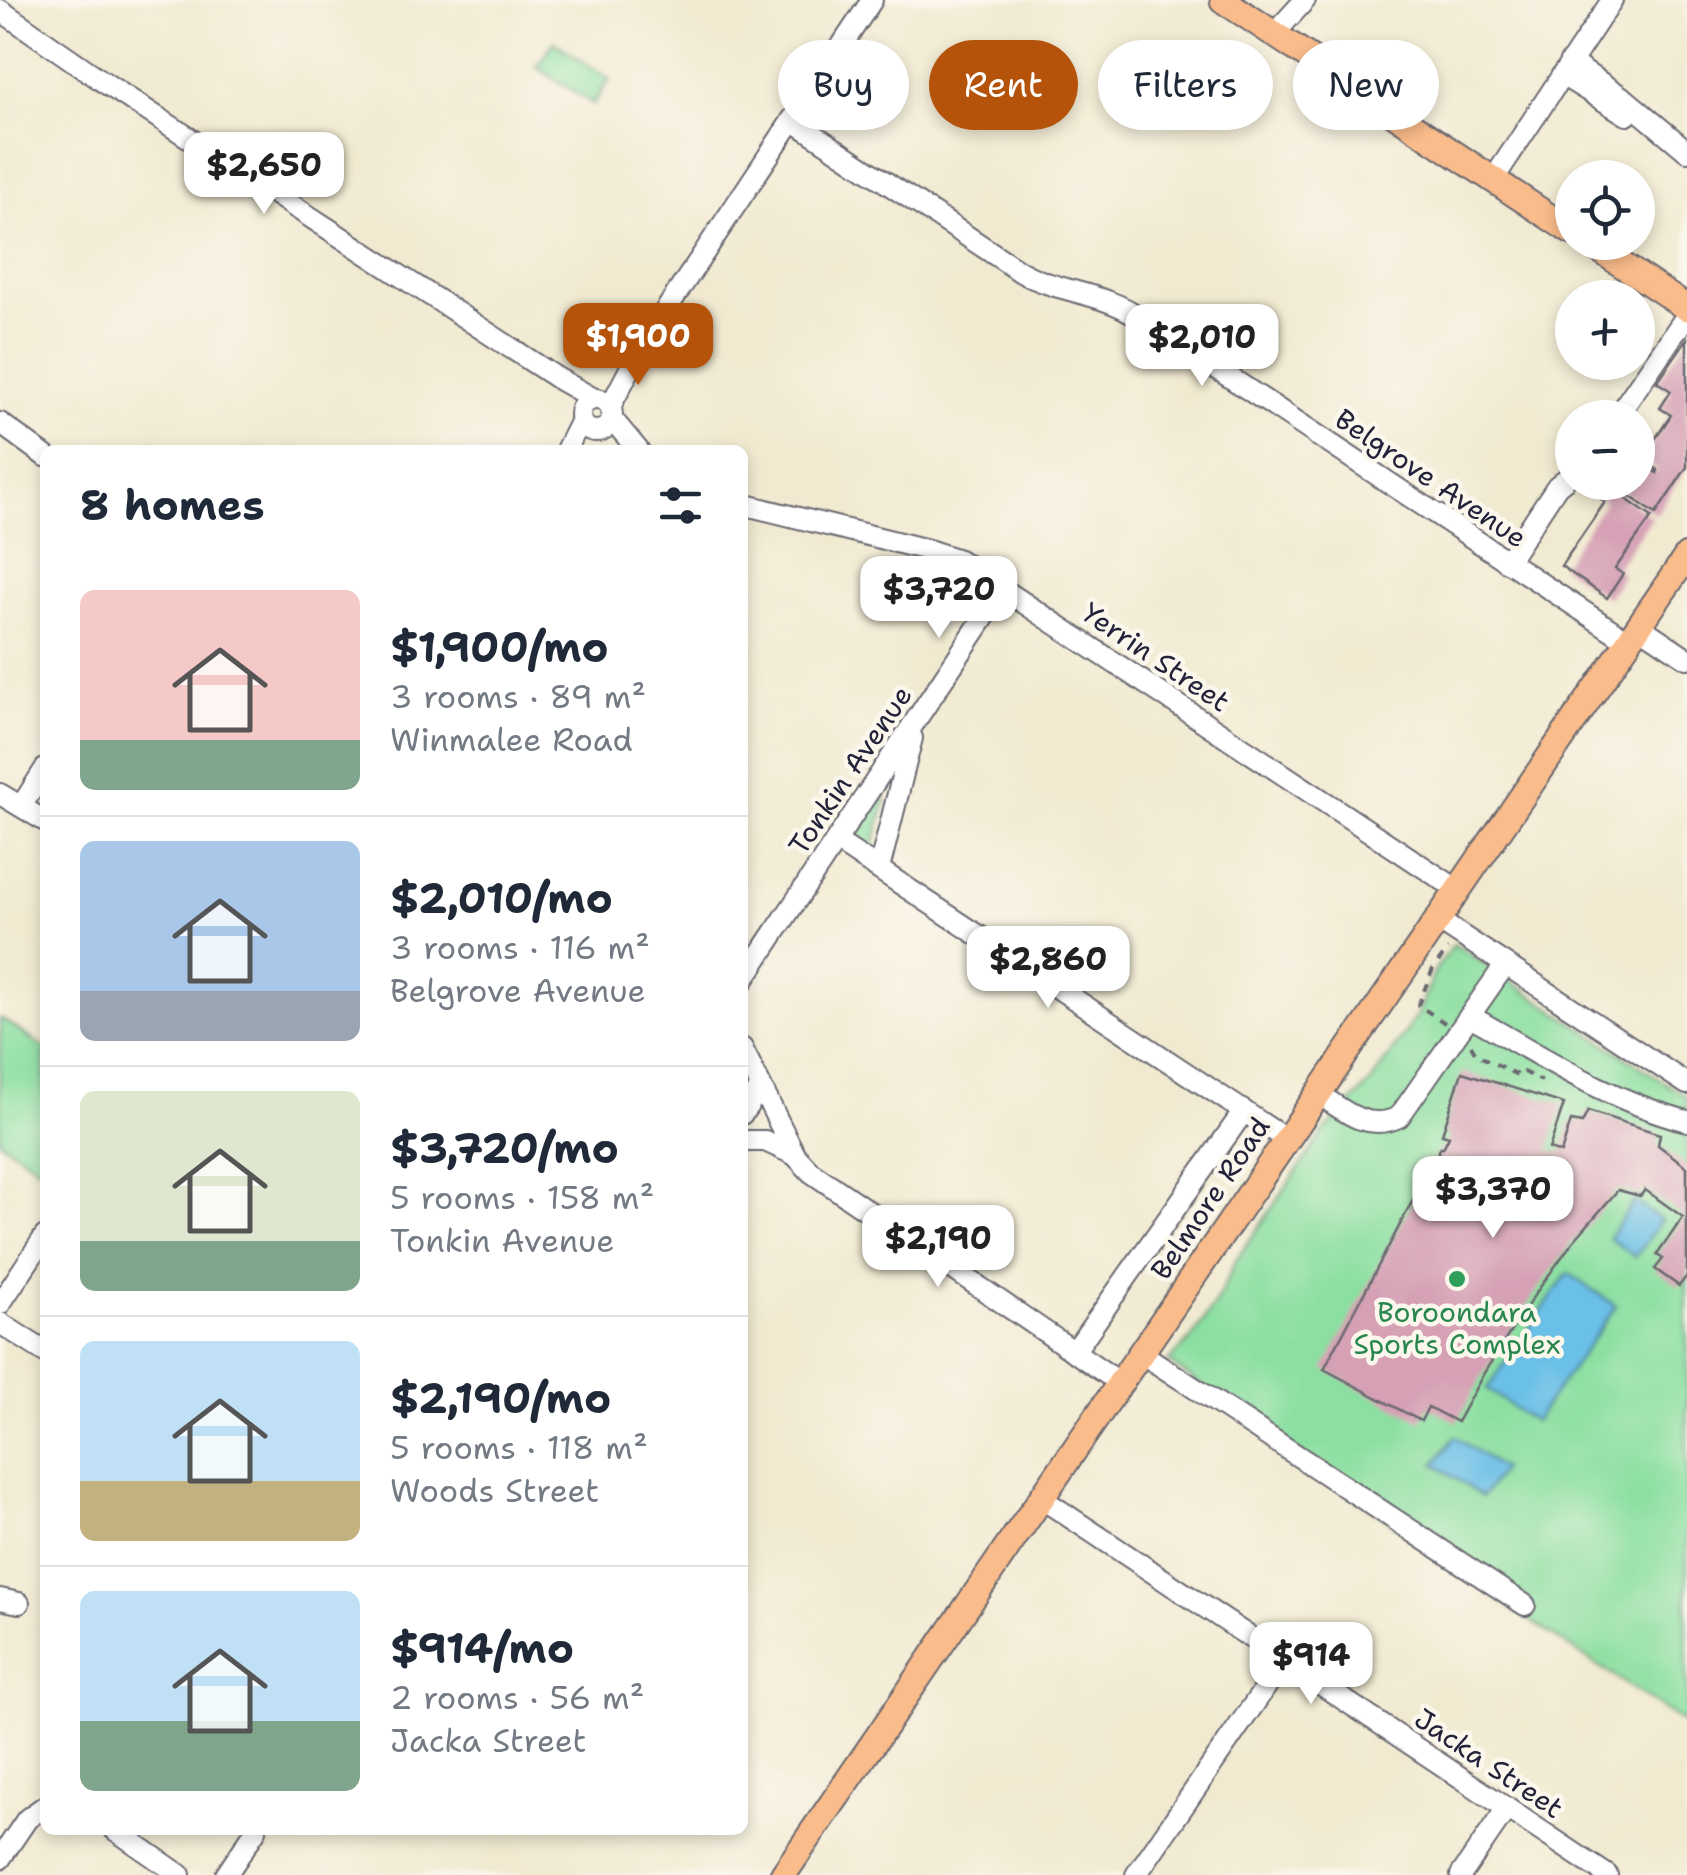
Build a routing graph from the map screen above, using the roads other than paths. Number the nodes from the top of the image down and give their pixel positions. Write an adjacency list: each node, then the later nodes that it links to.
1 (872, 0): 7 (street)
2 (1223, 0): 6 (main road)
3 (1306, 0): 6 (street)
4 (1612, 0): 8 (street)
5 (0, 10): 17 (street)
6 (1274, 34): 12 (main road)
7 (845, 40)
8 (1566, 69): 11 (street); 12 (street)
9 (785, 130): 17 (street)
10 (807, 130): 26 (street, Belgrove Avenue)
11 (1687, 151)
12 (1494, 180): 13 (main road)
13 (1555, 221)
14 (1613, 260): 15 (main road)
15 (1687, 312): 16 (street)
16 (1628, 400)
17 (596, 415): 19 (street); 20 (street); 21 (street)
18 (0, 424): 22 (street)
19 (570, 445)
20 (581, 445)
21 (629, 445)
22 (40, 452)
23 (1555, 489): 26 (street)
24 (748, 506): 27 (street, Yerrin Street)
25 (1687, 556): 28 (main road, Belmore Road)
26 (1507, 562): 28 (street, Belgrove Avenue)
27 (1003, 589): 30 (street, Tonkin Avenue); 37 (street, Yerrin Street)
28 (1634, 634): 29 (street, Belgrove Avenue); 37 (main road, Belmore Road)
29 (1687, 658)
30 (916, 721): 35 (street, Tonkin Avenue); 36 (street)
31 (40, 777): 33 (street)
32 (0, 794): 33 (street)
33 (22, 806): 34 (street)
34 (40, 818)
35 (836, 841): 36 (street); 40 (street, Tonkin Avenue)
36 (879, 868): 47 (street)
37 (1458, 890): 38 (main road, Belmore Road)
38 (1438, 920): 39 (street); 45 (main road, Belmore Road)
39 (1506, 965): 41 (street); 43 (street)
40 (748, 973)
41 (1470, 1016): 45 (street); 48 (street)
42 (748, 1060): 44 (street)
43 (1687, 1084)
44 (761, 1086): 46 (street); 51 (street)
45 (1318, 1094): 50 (main road, Belmore Road)
46 (748, 1105)
47 (1244, 1111): 50 (street); 56 (street)
48 (1686, 1121)
49 (748, 1140): 51 (street)
50 (1287, 1140): 57 (main road, Belmore Road)
51 (795, 1155): 56 (street)
52 (40, 1244): 53 (street)
53 (0, 1304)
54 (0, 1323): 55 (street)
55 (40, 1349)
56 (1074, 1352): 58 (street)
57 (1140, 1353): 58 (main road, Belmore Road); 60 (street)
58 (1120, 1383): 59 (main road, Belmore Road)
59 (1041, 1498): 61 (street, Jacka Street); 69 (main road, Belmore Road)
60 (1525, 1605)
61 (1284, 1660): 62 (street, Jacka Street); 70 (street)
62 (1508, 1808): 71 (street); 72 (street, Jacka Street)
63 (40, 1810): 66 (street)
64 (121, 1835): 67 (street)
65 (253, 1835): 68 (street)
66 (0, 1859)
67 (180, 1875)
68 (226, 1875)
69 (783, 1875)
70 (1136, 1875)
71 (1462, 1875)
72 (1607, 1875)

